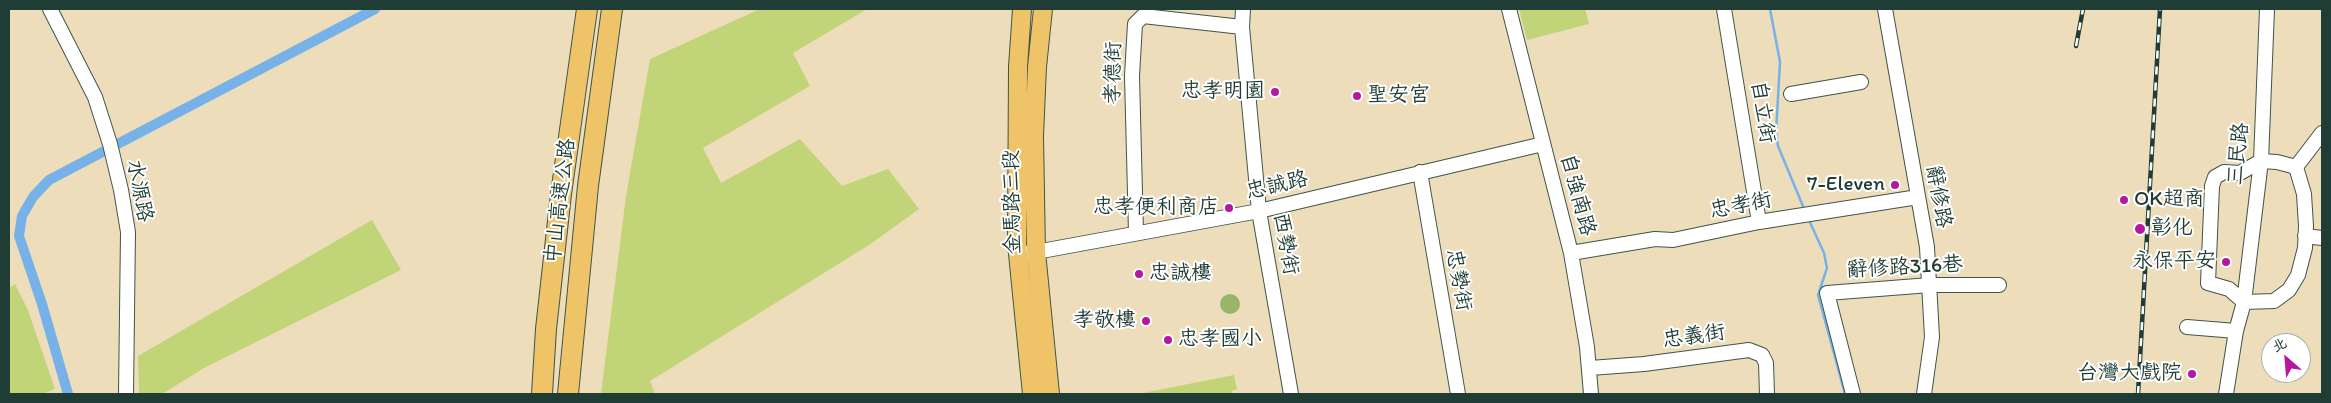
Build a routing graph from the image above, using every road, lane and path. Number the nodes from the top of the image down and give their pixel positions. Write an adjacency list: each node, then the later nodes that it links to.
1 (50, 9): 34 (street, 水源路)
2 (587, 9): 35 (highway, 中山高速公路)
3 (612, 9): 36 (highway, 中山高速公路)
4 (1022, 9): 27 (main road, 金馬路三段)
5 (1043, 9): 25 (main road, 金馬路三段)
6 (1243, 9): 11 (street, 西勢街)
7 (1509, 9): 15 (street, 自強南路)
8 (1724, 9): 21 (street, 自立街)
9 (1885, 9): 19 (street, 辭修路)
10 (2267, 9): 16 (street, 三民路)
11 (1242, 27): 20 (street, 西勢街); 22 (street, 孝德街)
12 (1861, 82): 13 (street)
13 (1790, 94)
14 (2322, 134): 17 (street)
15 (1543, 144): 18 (street, 忠誠路); 26 (street, 自強南路)
16 (2261, 161): 17 (street); 30 (street, 三民路); 30 (street)
17 (2296, 167): 23 (street)
18 (1420, 172): 20 (street, 忠誠路); 40 (street, 忠勢街)
19 (1918, 197): 21 (street, 忠孝街); 29 (street, 辭修路)
20 (1259, 211): 22 (street, 忠誠路); 39 (street, 西勢街)
21 (1759, 222): 26 (street, 忠孝街)
22 (1136, 233): 25 (street, 忠誠路)
23 (2305, 236): 24 (street); 30 (street)
24 (2322, 238)
25 (1036, 252): 27 (street, 忠誠路); 38 (main road, 金馬路三段)
26 (1571, 253): 33 (street, 自強南路)
27 (1017, 254): 37 (main road, 金馬路三段)
28 (1999, 284): 29 (street, 辭修路316巷)
29 (1930, 285): 43 (street, 辭修路316巷); 44 (street, 辭修路)
30 (2244, 302): 32 (street, 三民路)
31 (2187, 327): 32 (street)
32 (2236, 332): 45 (street, 三民路)
33 (1590, 368): 41 (street, 自強南路); 42 (street, 忠義街)
34 (126, 394)
35 (542, 394)
36 (568, 394)
37 (1032, 394)
38 (1050, 394)
39 (1291, 394)
40 (1458, 394)
41 (1592, 394)
42 (1767, 394)
43 (1853, 394)
44 (1924, 394)
45 (2226, 394)

